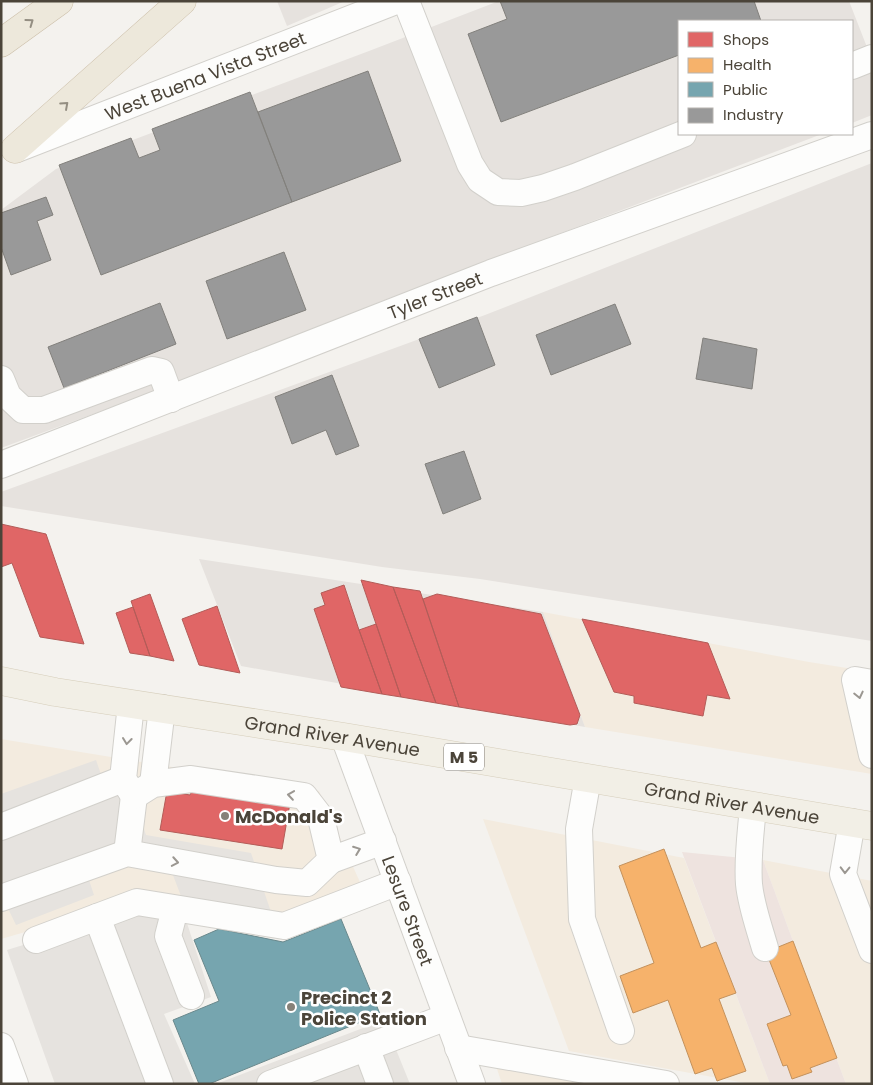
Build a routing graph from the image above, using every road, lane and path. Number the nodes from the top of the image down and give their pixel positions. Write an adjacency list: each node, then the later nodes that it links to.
1 (59, 1): 5 (highway, one-way to 1)
2 (182, 1): 10 (highway, one-way to 2)
3 (396, 1): 10 (street, West Buena Vista Street)
4 (406, 1): 8 (street)
5 (1, 43)
6 (872, 58): 7 (street)
7 (853, 66)
8 (680, 135)
9 (872, 135): 12 (street, Tyler Street)
10 (8, 155)
11 (1, 379): 12 (street)
12 (171, 399): 13 (street, Tyler Street)
13 (1, 465)
14 (1, 682): 16 (main road, Grand River Avenue / M 5)
15 (872, 683): 18 (street, one-way to 18)
16 (132, 704): 17 (main road, Grand River Avenue / M 5); 22 (street, one-way to 22)
17 (162, 708): 19 (main road, Grand River Avenue / M 5); 22 (street)
18 (869, 726): 20 (street)
19 (344, 737): 21 (main road, Grand River Avenue / M 5); 26 (street, Lesure Street)
20 (872, 755)
21 (588, 778): 23 (main road, Grand River Avenue / M 5); 38 (street)
22 (137, 786): 25 (street); 27 (street); 28 (street, one-way to 22)
23 (753, 806): 24 (main road, Grand River Avenue / M 5); 34 (street)
24 (862, 824): 35 (street, one-way to 35)
25 (1, 827)
26 (382, 841): 28 (street, one-way to 26); 29 (street, Lesure Street)
27 (127, 853): 28 (street, one-way to 28); 30 (street)
28 (331, 860)
29 (398, 882): 31 (street); 37 (street, Lesure Street)
30 (4, 890)
31 (175, 909): 32 (street); 36 (street)
32 (97, 917): 33 (street); 43 (street)
33 (36, 940)
34 (765, 948)
35 (872, 950)
36 (191, 996)
37 (447, 1017): 40 (street); 41 (street, Lesure Street)
38 (621, 1031)
39 (1, 1046): 42 (street)
40 (366, 1047): 44 (street); 45 (street)
41 (458, 1048): 46 (street, Lesure Street); 47 (street)
42 (15, 1084)
43 (160, 1084)
44 (270, 1084)
45 (380, 1084)
46 (472, 1084)
47 (666, 1084)

